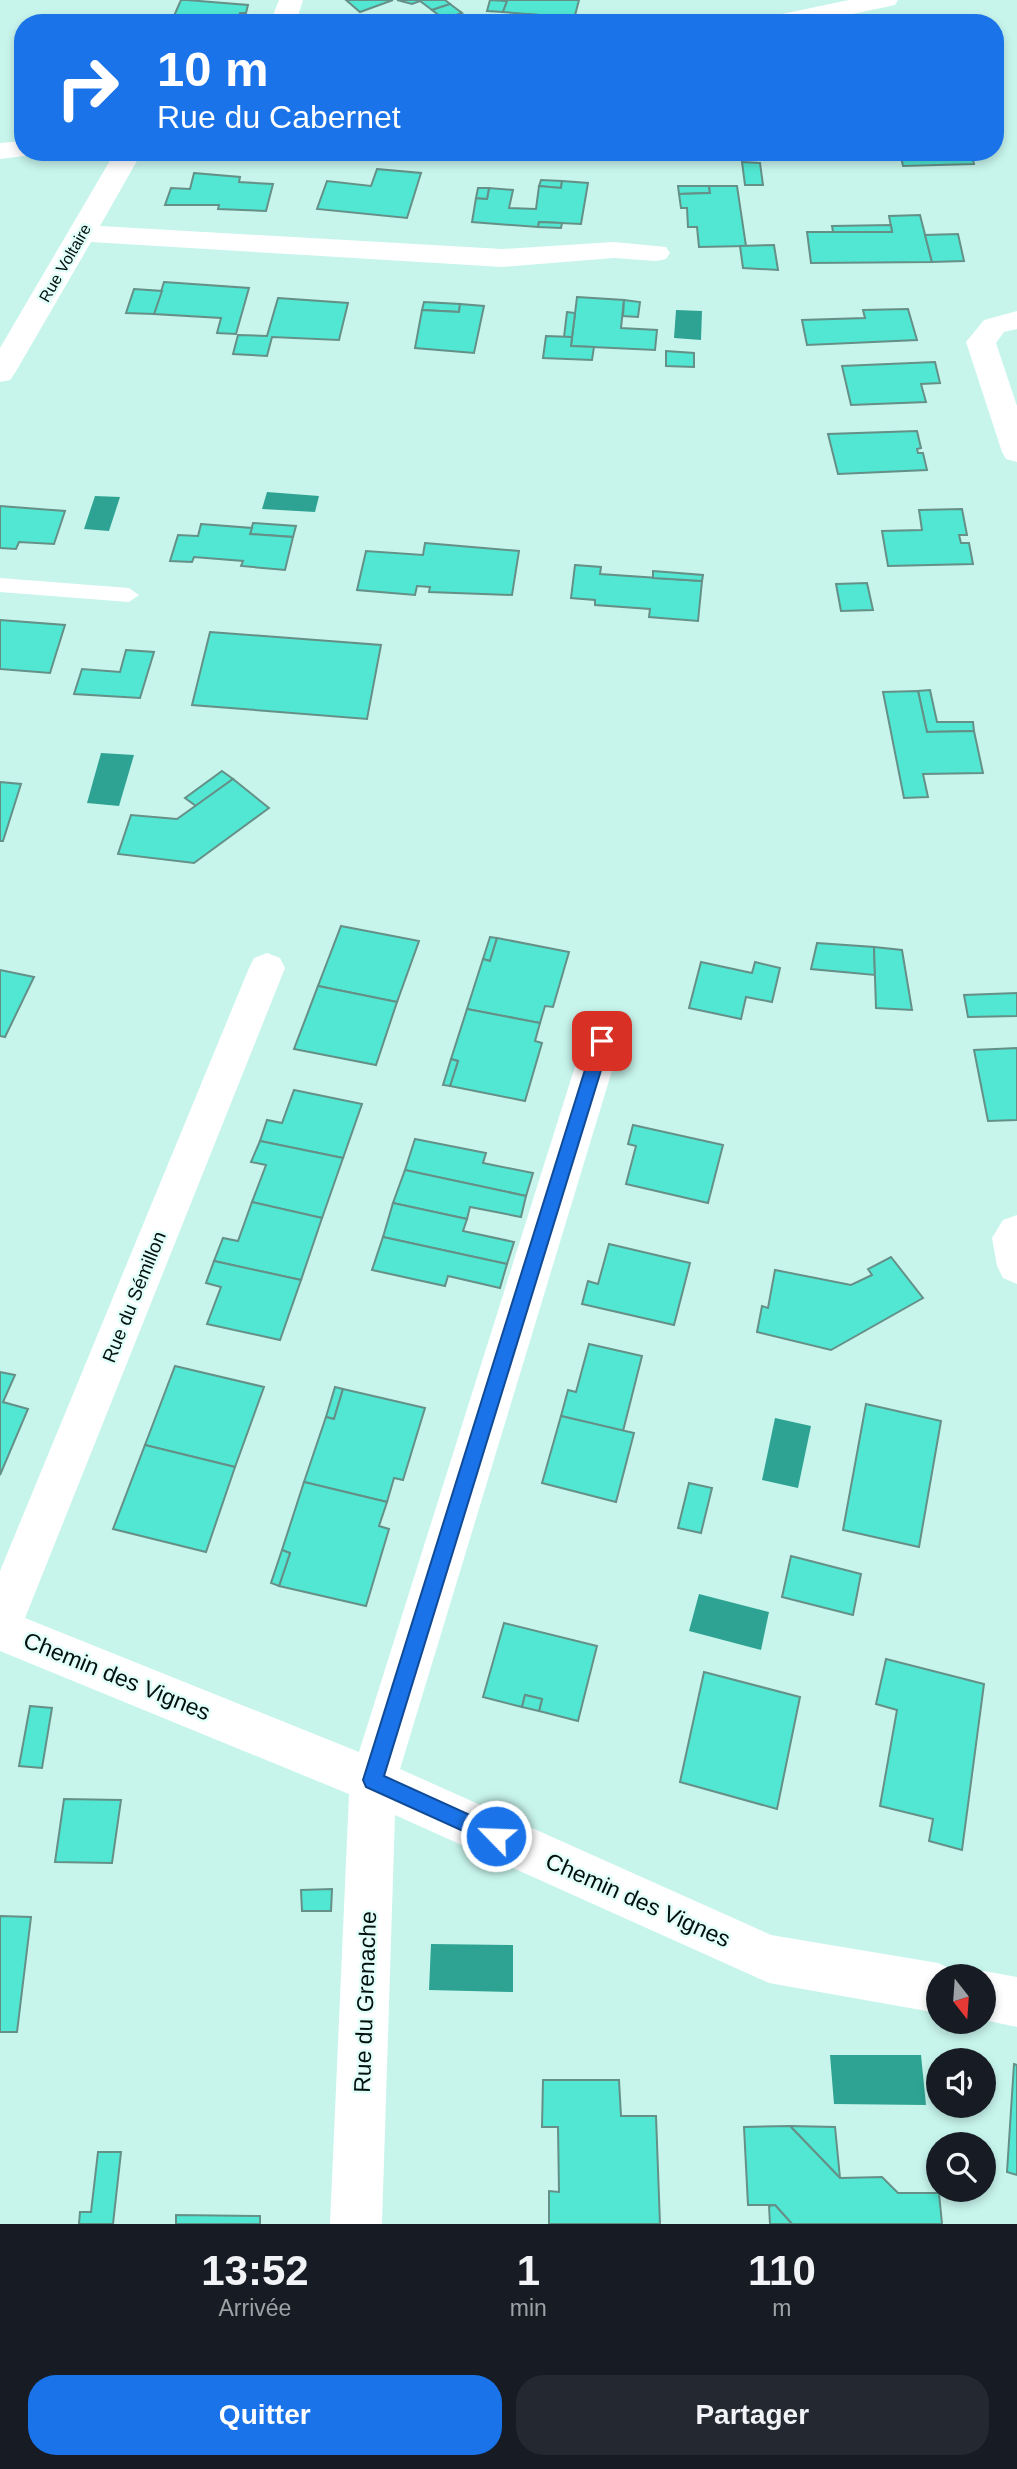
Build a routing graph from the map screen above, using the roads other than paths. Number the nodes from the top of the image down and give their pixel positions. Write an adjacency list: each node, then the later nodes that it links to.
1 (885, 0): 2 (street)
2 (816, 14)
3 (124, 161): 4 (street, Rue Voltaire)
4 (83, 233): 5 (street); 7 (street, Rue Voltaire)
5 (656, 253)
6 (1017, 320): 8 (street)
7 (0, 373)
8 (1017, 452)
9 (0, 584): 10 (lane)
10 (129, 595)
11 (267, 968): 15 (street, Rue du Sémillon)
12 (602, 1041): 16 (street, Rue du Grenache)
13 (1017, 1232): 14 (street)
14 (1017, 1266)
15 (0, 1627): 16 (street, Chemin des Vignes)
16 (373, 1780): 17 (street, Chemin des Vignes); 20 (street, Rue du Grenache)
17 (926, 1986)
18 (996, 1998): 19 (street)
19 (1017, 2002)
20 (356, 2224)

